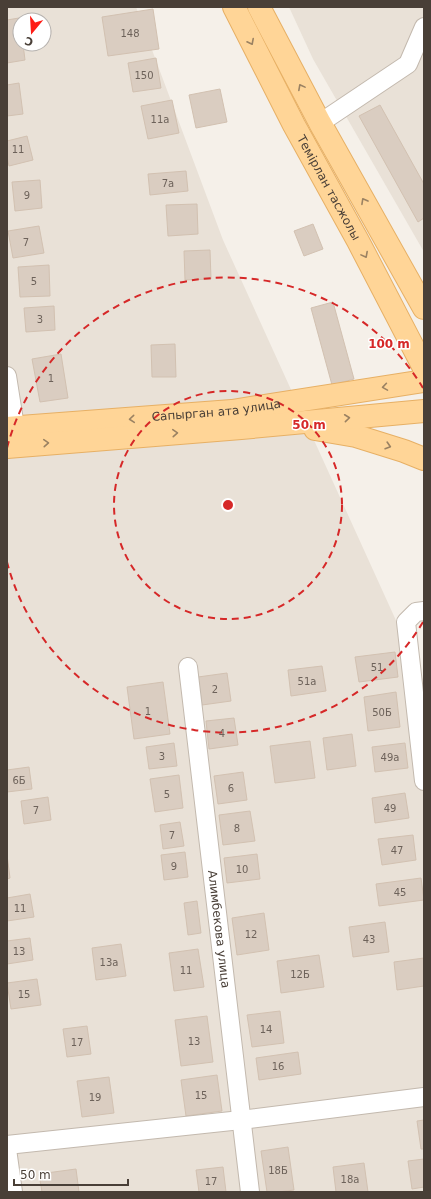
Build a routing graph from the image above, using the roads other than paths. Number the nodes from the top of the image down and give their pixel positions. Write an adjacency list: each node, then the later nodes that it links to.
1 (234, 7): 6 (main road, Темірлан тасжолы, one-way to 6)
2 (259, 7): 4 (main road, Темірлан тасжолы, one-way to 2)
3 (424, 27): 4 (street)
4 (320, 123): 5 (main road, Темірлан тасжолы, one-way to 4)
5 (424, 308)
6 (424, 368)
7 (7, 376): 11 (street)
8 (424, 381): 11 (main road, Сапырган ата улица, one-way to 11)
9 (424, 411): 10 (main road, Сапырган ата улица, one-way to 9)
10 (282, 424): 12 (main road, Сапырган ата улица, one-way to 10); 13 (main road, one-way to 13)
11 (11, 427)
12 (7, 447)
13 (424, 459)
14 (424, 610): 16 (street)
15 (188, 667): 18 (street, Алимбекова улица)
16 (424, 781)
17 (424, 1097): 18 (street)
18 (241, 1120): 19 (street); 22 (street, Алимбекова улица)
19 (7, 1145)
20 (7, 1149): 21 (street)
21 (13, 1192)
22 (250, 1192)

